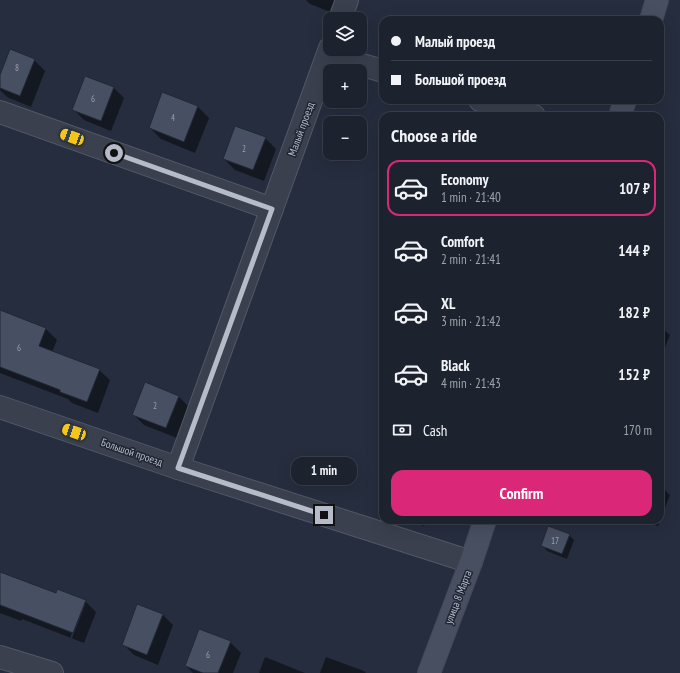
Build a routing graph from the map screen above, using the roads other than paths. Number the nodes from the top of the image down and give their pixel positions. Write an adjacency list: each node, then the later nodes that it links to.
1 (347, 0): 3 (street)
2 (657, 0): 4 (main road)
3 (343, 12)
4 (652, 16)
5 (327, 56): 11 (street, Малый проезд)
6 (342, 56): 7 (street)
7 (379, 70)
8 (494, 104): 10 (street)
9 (0, 112): 11 (street)
10 (520, 112)
11 (272, 209): 13 (street, Малый проезд)
12 (0, 407): 13 (street, Большой проезд)
13 (178, 468): 15 (street, Большой проезд)
14 (484, 524): 15 (main road, улица 8 Марта)
15 (471, 562): 18 (main road, улица 8 Марта)
16 (0, 657): 17 (street)
17 (52, 673)
18 (429, 673)

